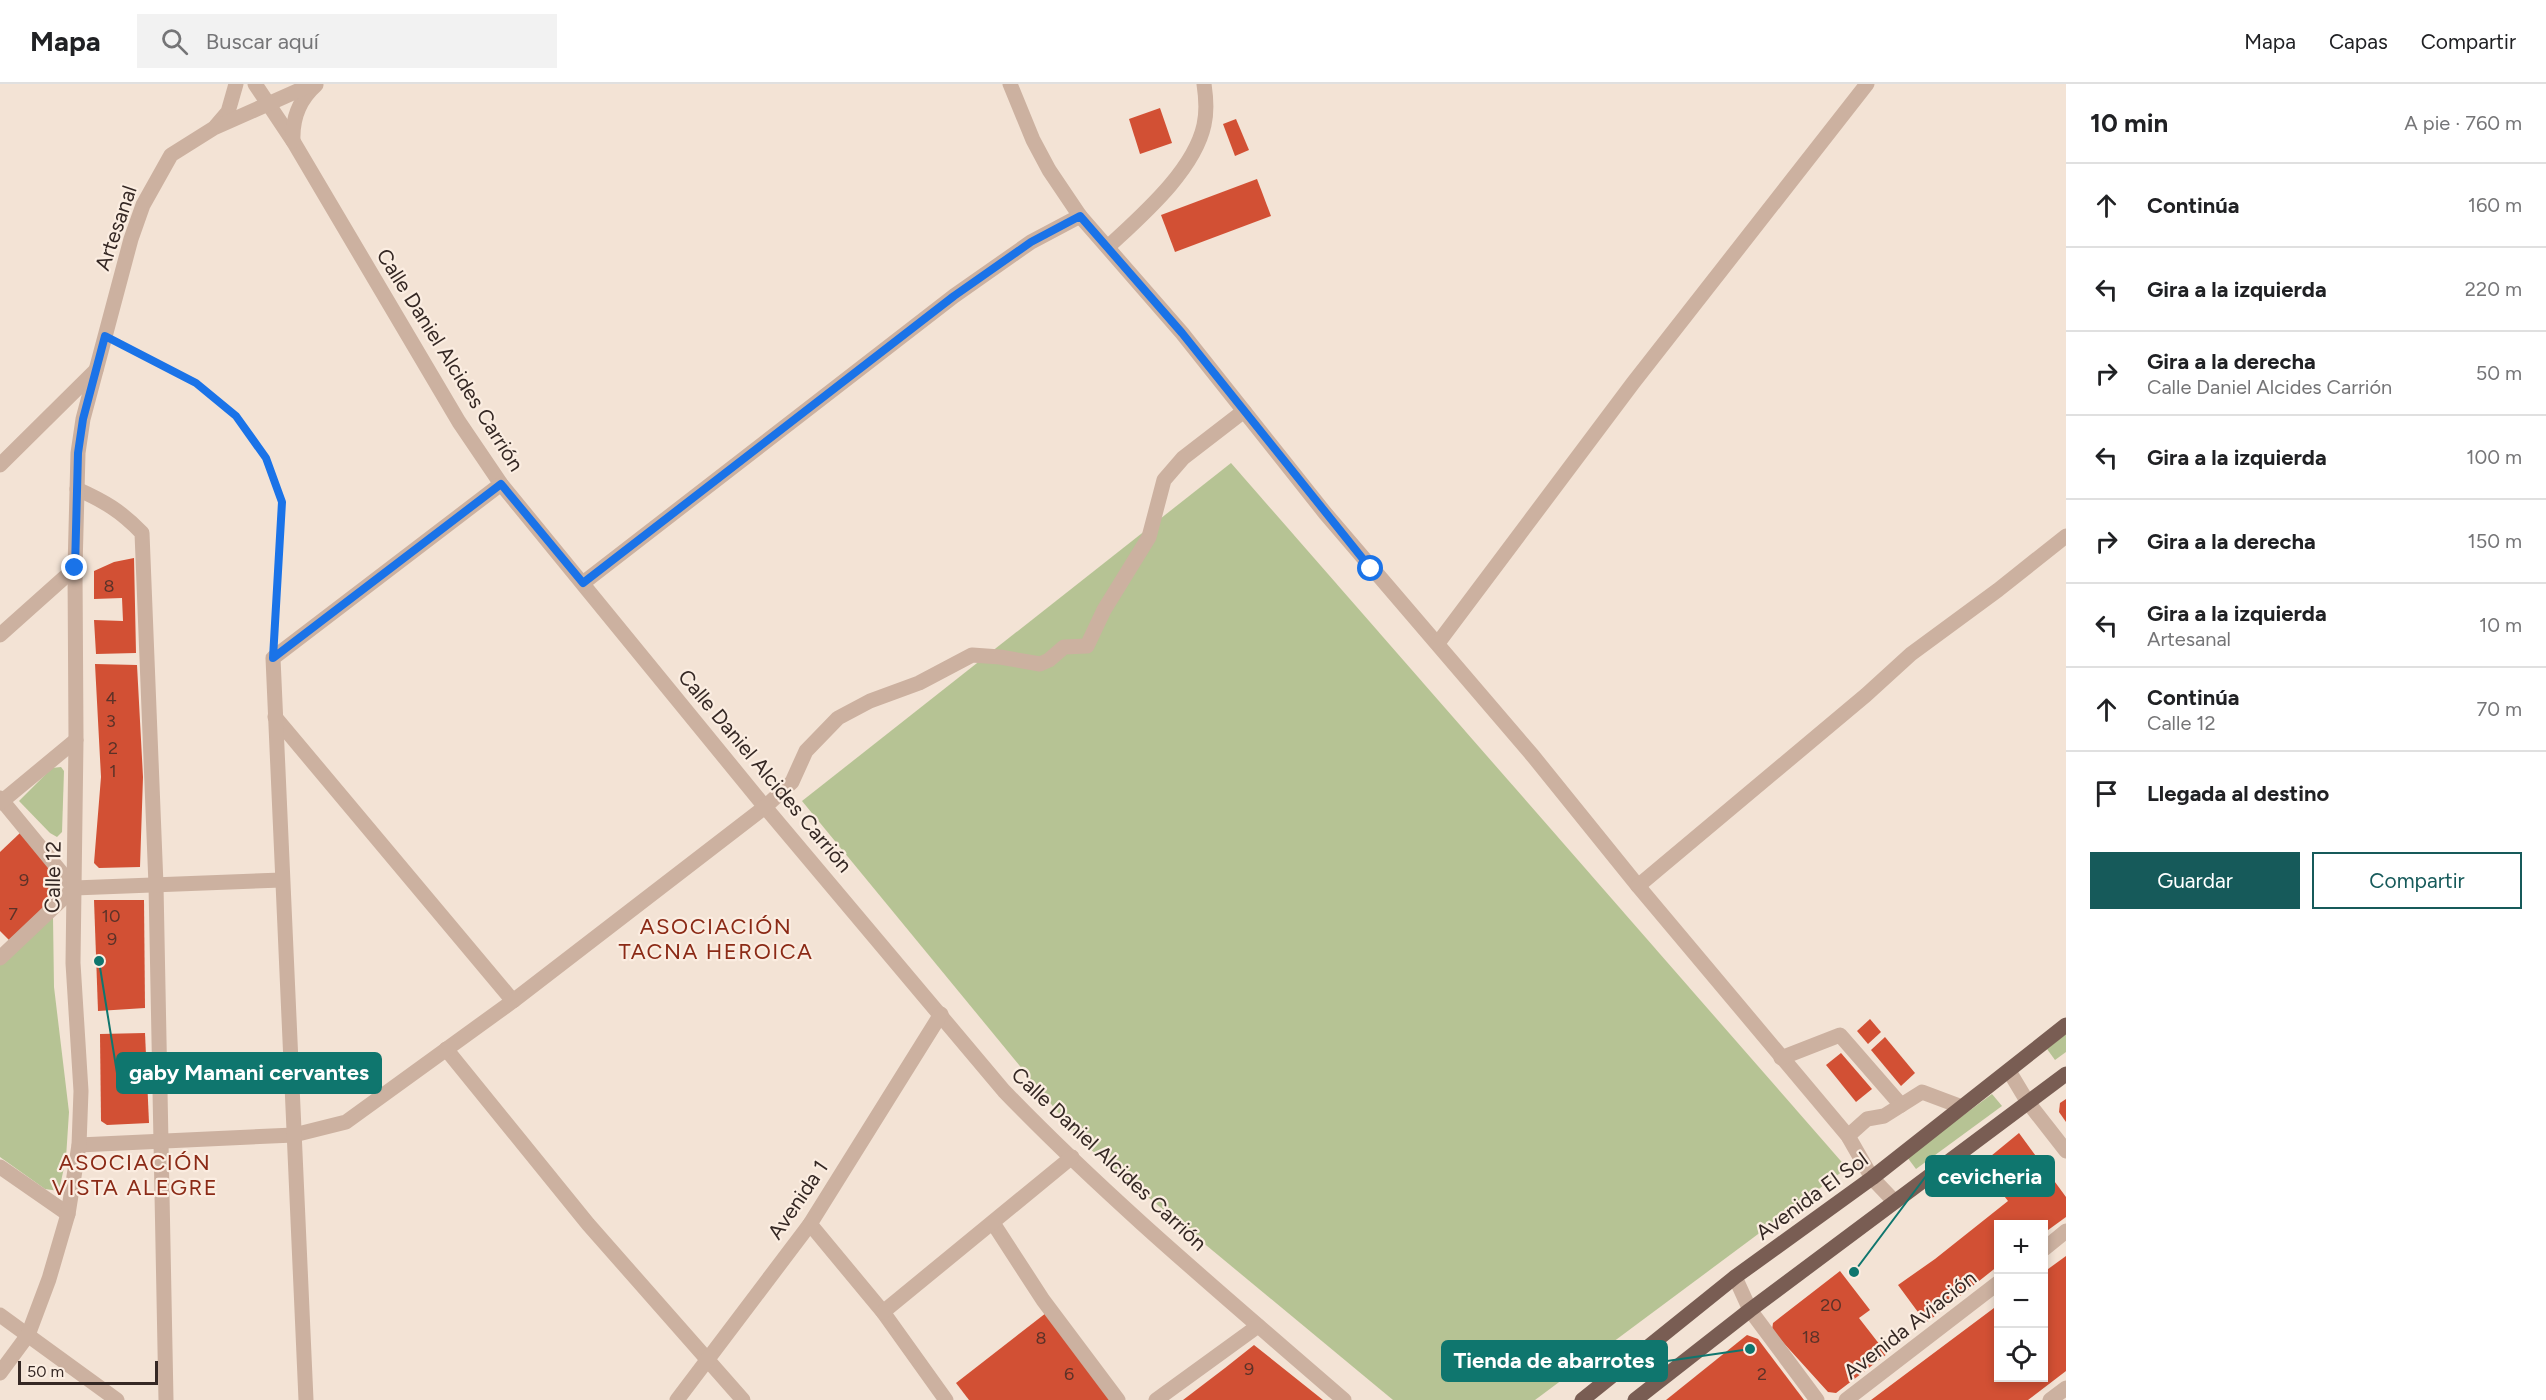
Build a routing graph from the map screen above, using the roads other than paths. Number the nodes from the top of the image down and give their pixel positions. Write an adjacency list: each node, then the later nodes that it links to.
1 (236, 84): 9 (street)
2 (255, 84): 8 (street, Calle Daniel Alcides Carrión)
3 (313, 84): 8 (street, Artesanal)
4 (318, 84): 10 (street)
5 (1010, 84): 11 (street)
6 (1204, 84): 12 (street)
7 (1867, 84): 22 (street)
8 (268, 104): 9 (street, Artesanal); 10 (street, Calle Daniel Alcides Carrión)
9 (214, 129): 13 (street, Artesanal)
10 (293, 141): 16 (street, Calle Daniel Alcides Carrión)
11 (1080, 216): 12 (street); 20 (street)
12 (1108, 247): 14 (street)
13 (98, 368): 15 (street); 17 (street, Calle 12)
14 (1244, 411): 22 (street); 26 (street)
15 (0, 465)
16 (501, 484): 20 (street, Calle Daniel Alcides Carrión); 23 (street)
17 (77, 489): 19 (street, Calle 12); 28 (street)
18 (2066, 536): 29 (street)
19 (75, 568): 21 (street); 24 (street, Calle 12)
20 (583, 583): 26 (street, Calle Daniel Alcides Carrión)
21 (0, 635)
22 (1438, 643): 29 (street)
23 (275, 717): 27 (street); 32 (street)
24 (76, 740): 25 (street); 30 (street, Calle 12)
25 (1, 801): 30 (street)
26 (765, 807): 32 (street); 33 (street, Calle Daniel Alcides Carrión)
27 (282, 880): 28 (street); 42 (street)
28 (156, 885): 30 (street); 44 (street)
29 (1638, 886): 36 (street)
30 (74, 888): 31 (street); 45 (street, Calle 12)
31 (0, 958)
32 (513, 1001): 35 (street)
33 (941, 1014): 47 (street, Calle Daniel Alcides Carrión); 53 (street, Avenida 1)
34 (2066, 1025): 37 (main road, Avenida El Sol)
35 (446, 1049): 42 (street); 63 (street)
36 (1781, 1058): 40 (street); 43 (street)
37 (2009, 1071): 39 (street); 41 (main road, Avenida El Sol)
38 (2066, 1074): 39 (main road)
39 (2027, 1101): 46 (street); 50 (main road)
40 (1901, 1106): 41 (street); 43 (street)
41 (1962, 1107): 49 (main road, Avenida El Sol)
42 (294, 1135): 44 (street); 68 (street)
43 (1848, 1136): 49 (street)
44 (163, 1141): 45 (street); 67 (street)
45 (79, 1145): 51 (street, Calle 12)
46 (2066, 1151)
47 (1072, 1157): 52 (street); 61 (street, Calle Daniel Alcides Carrión)
48 (0, 1167): 51 (street)
49 (1872, 1178): 50 (street); 56 (main road, Avenida El Sol)
50 (1894, 1201): 58 (main road)
51 (68, 1214): 62 (street, Calle 12)
52 (993, 1223): 59 (street); 72 (street)
53 (810, 1224): 59 (street); 63 (street, Avenida 1)
54 (2066, 1231): 55 (street)
55 (2048, 1245)
56 (1735, 1277): 58 (street); 75 (main road, Avenida El Sol)
57 (1994, 1286): 78 (street, Avenida Aviación)
58 (1750, 1310): 76 (main road); 77 (street)
59 (883, 1312): 71 (street)
60 (0, 1315): 62 (street)
61 (1258, 1326): 73 (street); 74 (street, Calle Daniel Alcides Carrión)
62 (28, 1335): 64 (street, Calle 12); 66 (street)
63 (707, 1361): 69 (street, Avenida 1); 70 (street)
64 (0, 1373)
65 (2066, 1388): 79 (street)
66 (117, 1400)
67 (166, 1400)
68 (306, 1400)
69 (677, 1400)
70 (743, 1400)
71 (946, 1400)
72 (1118, 1400)
73 (1156, 1400)
74 (1344, 1400)
75 (1582, 1400)
76 (1635, 1400)
77 (1817, 1400)
78 (1846, 1400)
79 (2050, 1400)

